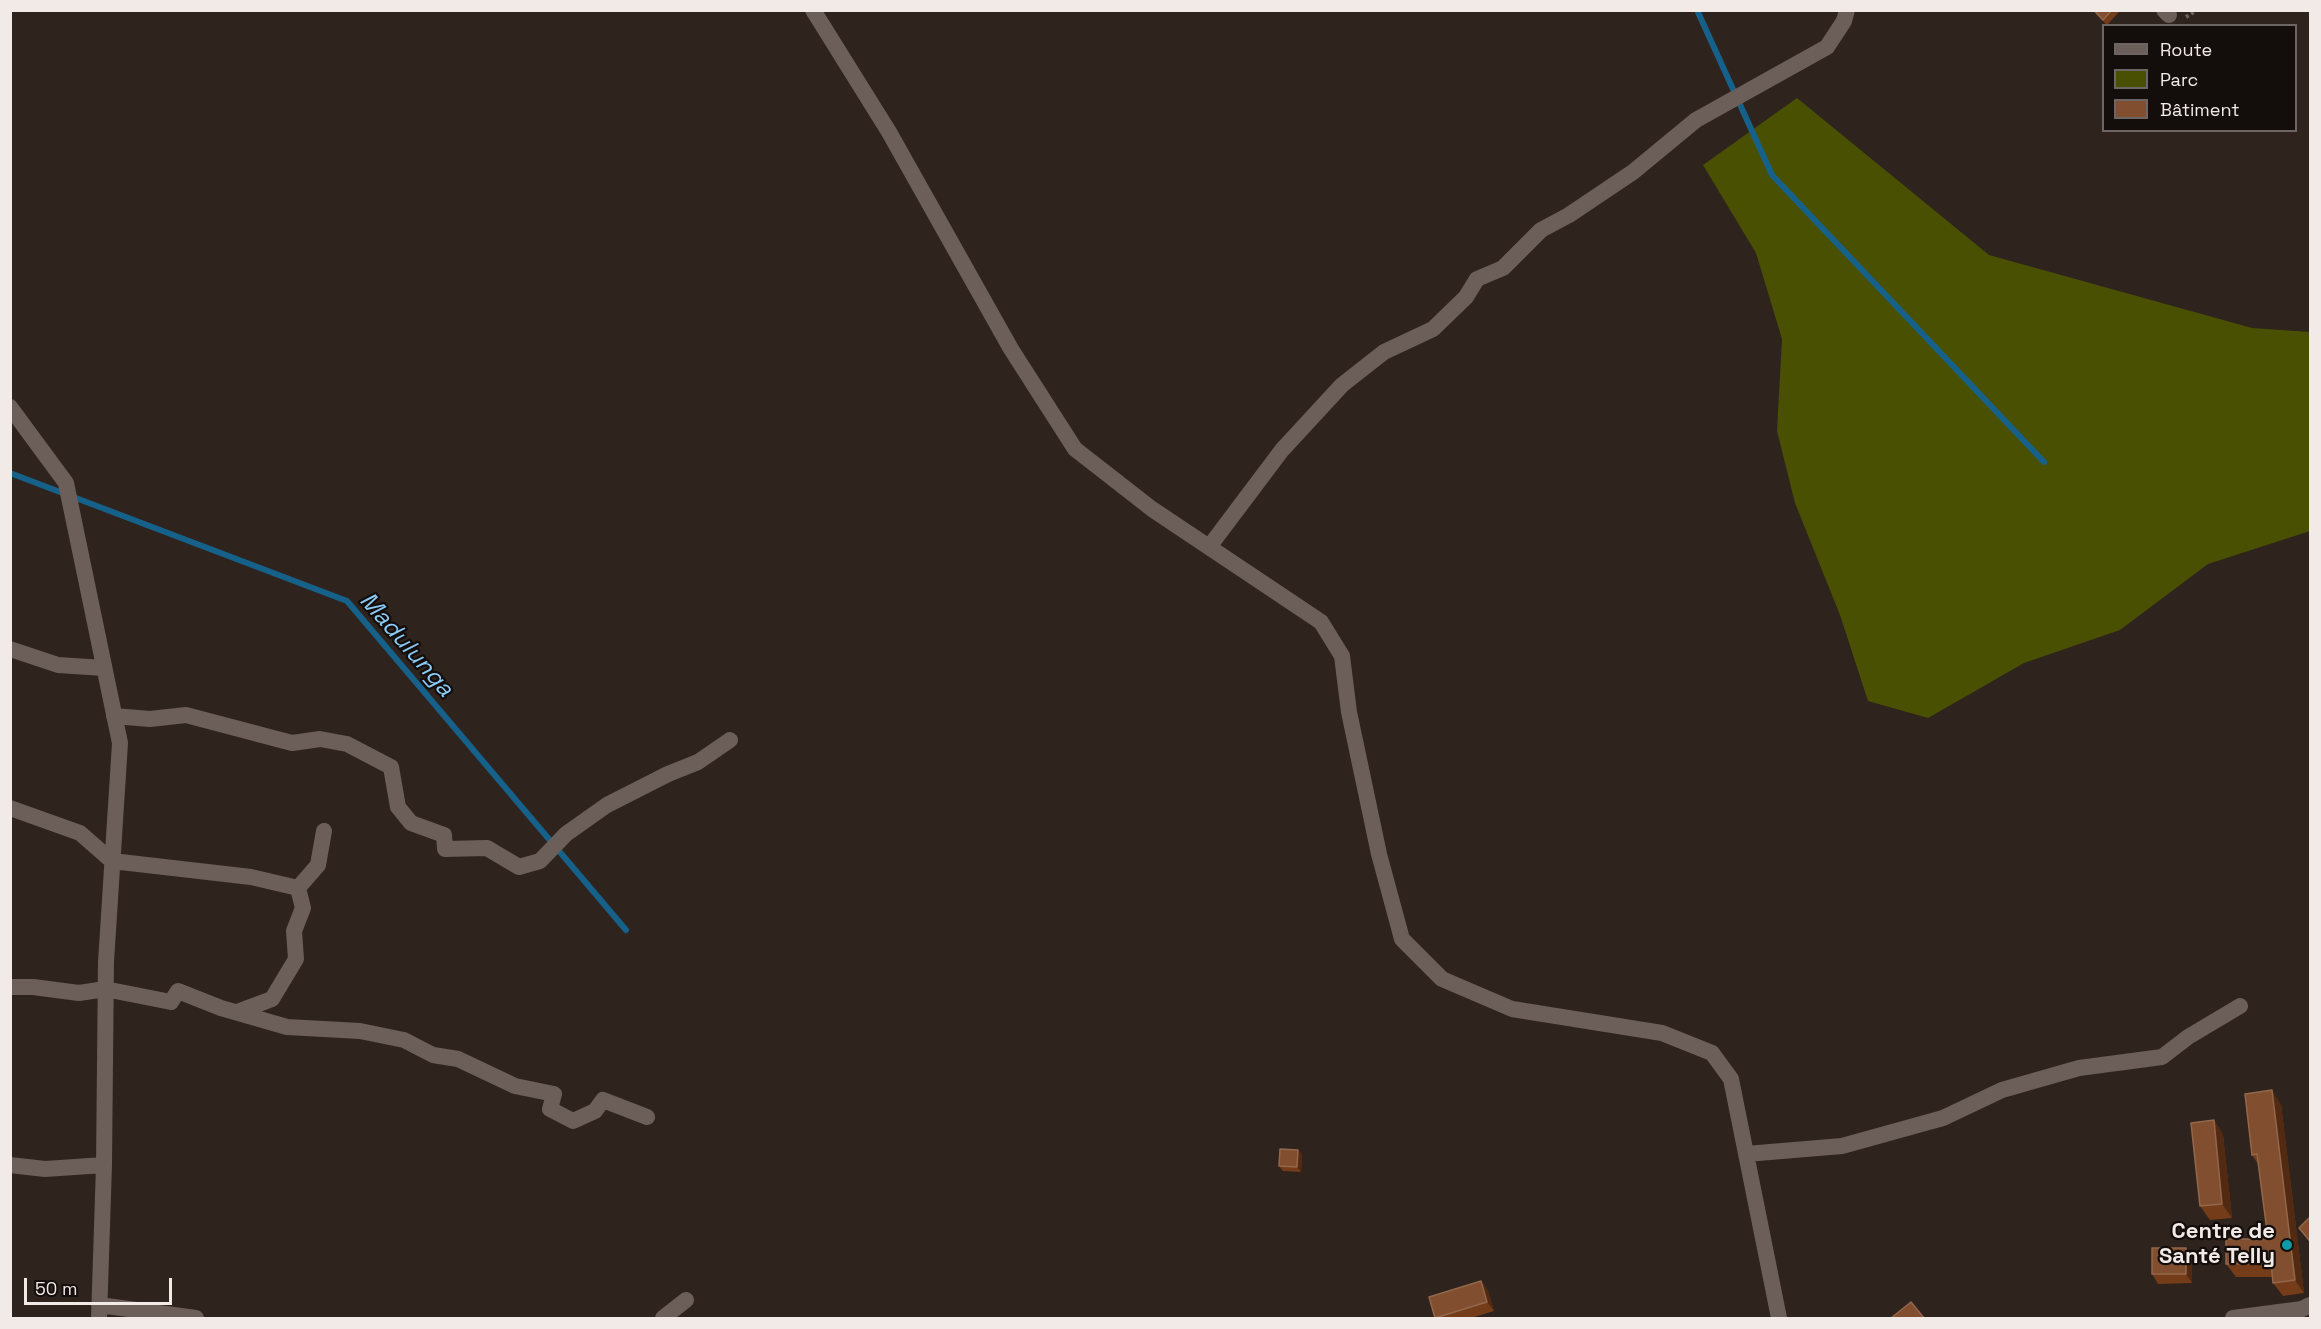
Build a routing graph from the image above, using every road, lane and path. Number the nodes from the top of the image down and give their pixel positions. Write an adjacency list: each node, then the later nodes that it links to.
1 (813, 10): 4 (street)
2 (1847, 10): 4 (street)
3 (10, 407): 6 (street)
4 (1209, 547): 18 (street)
5 (10, 649): 6 (street)
6 (104, 668): 7 (street)
7 (114, 716): 8 (street); 11 (street)
8 (730, 740)
9 (10, 808): 11 (street)
10 (324, 831): 12 (street)
11 (112, 861): 12 (street); 14 (street)
12 (298, 888): 16 (street)
13 (10, 987): 14 (street)
14 (105, 989): 16 (street); 20 (street)
15 (2240, 1006): 18 (street)
16 (237, 1012): 17 (street)
17 (647, 1117)
18 (1746, 1154): 26 (street)
19 (10, 1165): 20 (street)
20 (104, 1165): 23 (street)
21 (686, 1300): 25 (street)
22 (2310, 1305): 27 (street)
23 (99, 1312): 24 (street)
24 (196, 1318)
25 (663, 1318)
26 (1779, 1318)
27 (2233, 1318)

